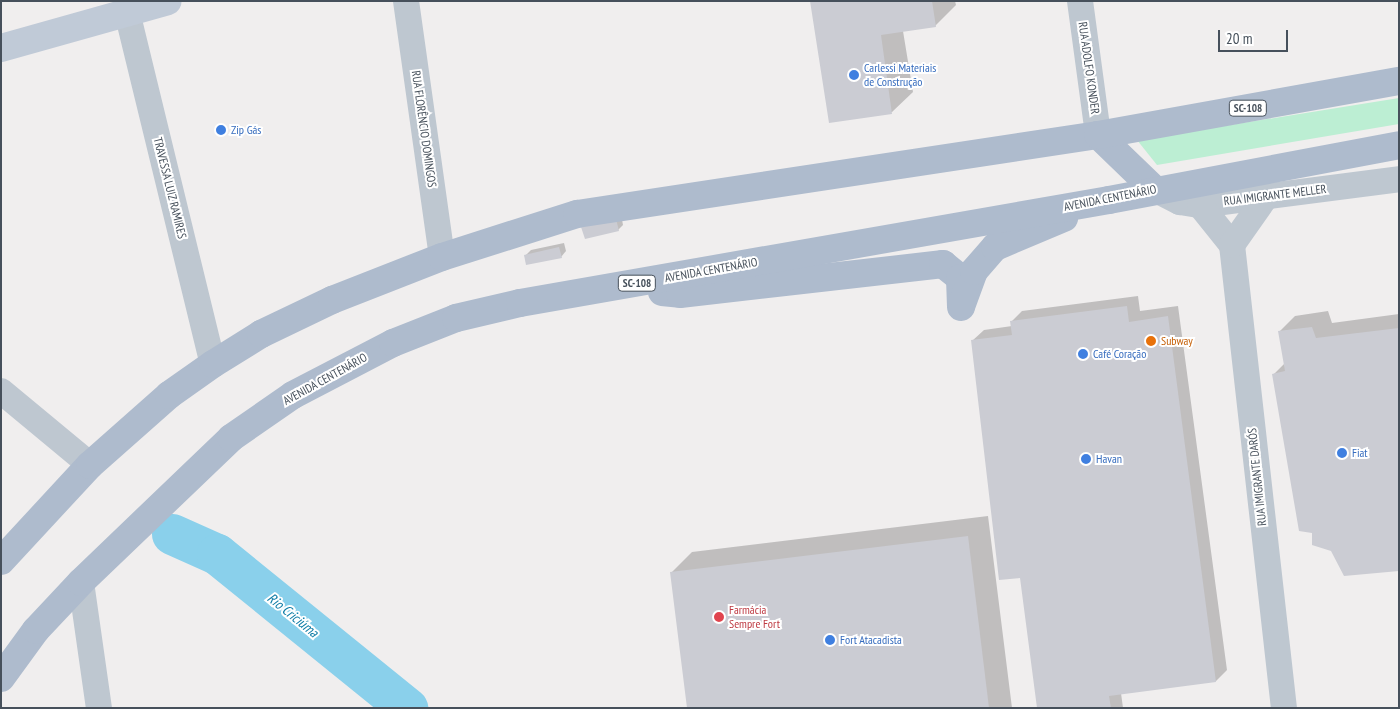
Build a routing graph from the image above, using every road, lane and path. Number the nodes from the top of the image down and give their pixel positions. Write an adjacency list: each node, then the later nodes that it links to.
1 (168, 1): 4 (main road)
2 (406, 1): 15 (street, RUA FLORÊNCIO DOMINGOS)
3 (1080, 1): 7 (street, RUA ADOLFO KONDER)
4 (127, 12): 5 (main road); 17 (street, TRAVESSA LUIZ RAMIRES)
5 (1, 48)
6 (1399, 81): 7 (main road, SC-108)
7 (1098, 135): 10 (main road); 15 (main road, SC-108)
8 (1399, 145): 10 (main road, AVENIDA CENTENÁRIO / SC-108)
9 (1399, 179): 11 (street, RUA IMIGRANTE MELLER)
10 (1154, 189): 12 (main road, AVENIDA CENTENÁRIO / SC-108); 13 (street, RUA IMIGRANTE MELLER)
11 (1265, 198): 13 (street, RUA IMIGRANTE MELLER); 14 (street)
12 (1109, 200): 16 (main road, AVENIDA CENTENÁRIO / SC-108); 16 (main road)
13 (1200, 205): 14 (street)
14 (1232, 245): 24 (street, RUA IMIGRANTE DARÓS)
15 (442, 257): 17 (main road, SC-108)
16 (613, 287): 21 (main road, AVENIDA CENTENÁRIO / SC-108)
17 (213, 364): 19 (main road, SC-108)
18 (1, 391): 19 (street)
19 (90, 465): 20 (main road, SC-108)
20 (1, 561)
21 (81, 582): 22 (main road, AVENIDA CENTENÁRIO / SC-108); 23 (street)
22 (1, 678)
23 (99, 708)
24 (1284, 708)

